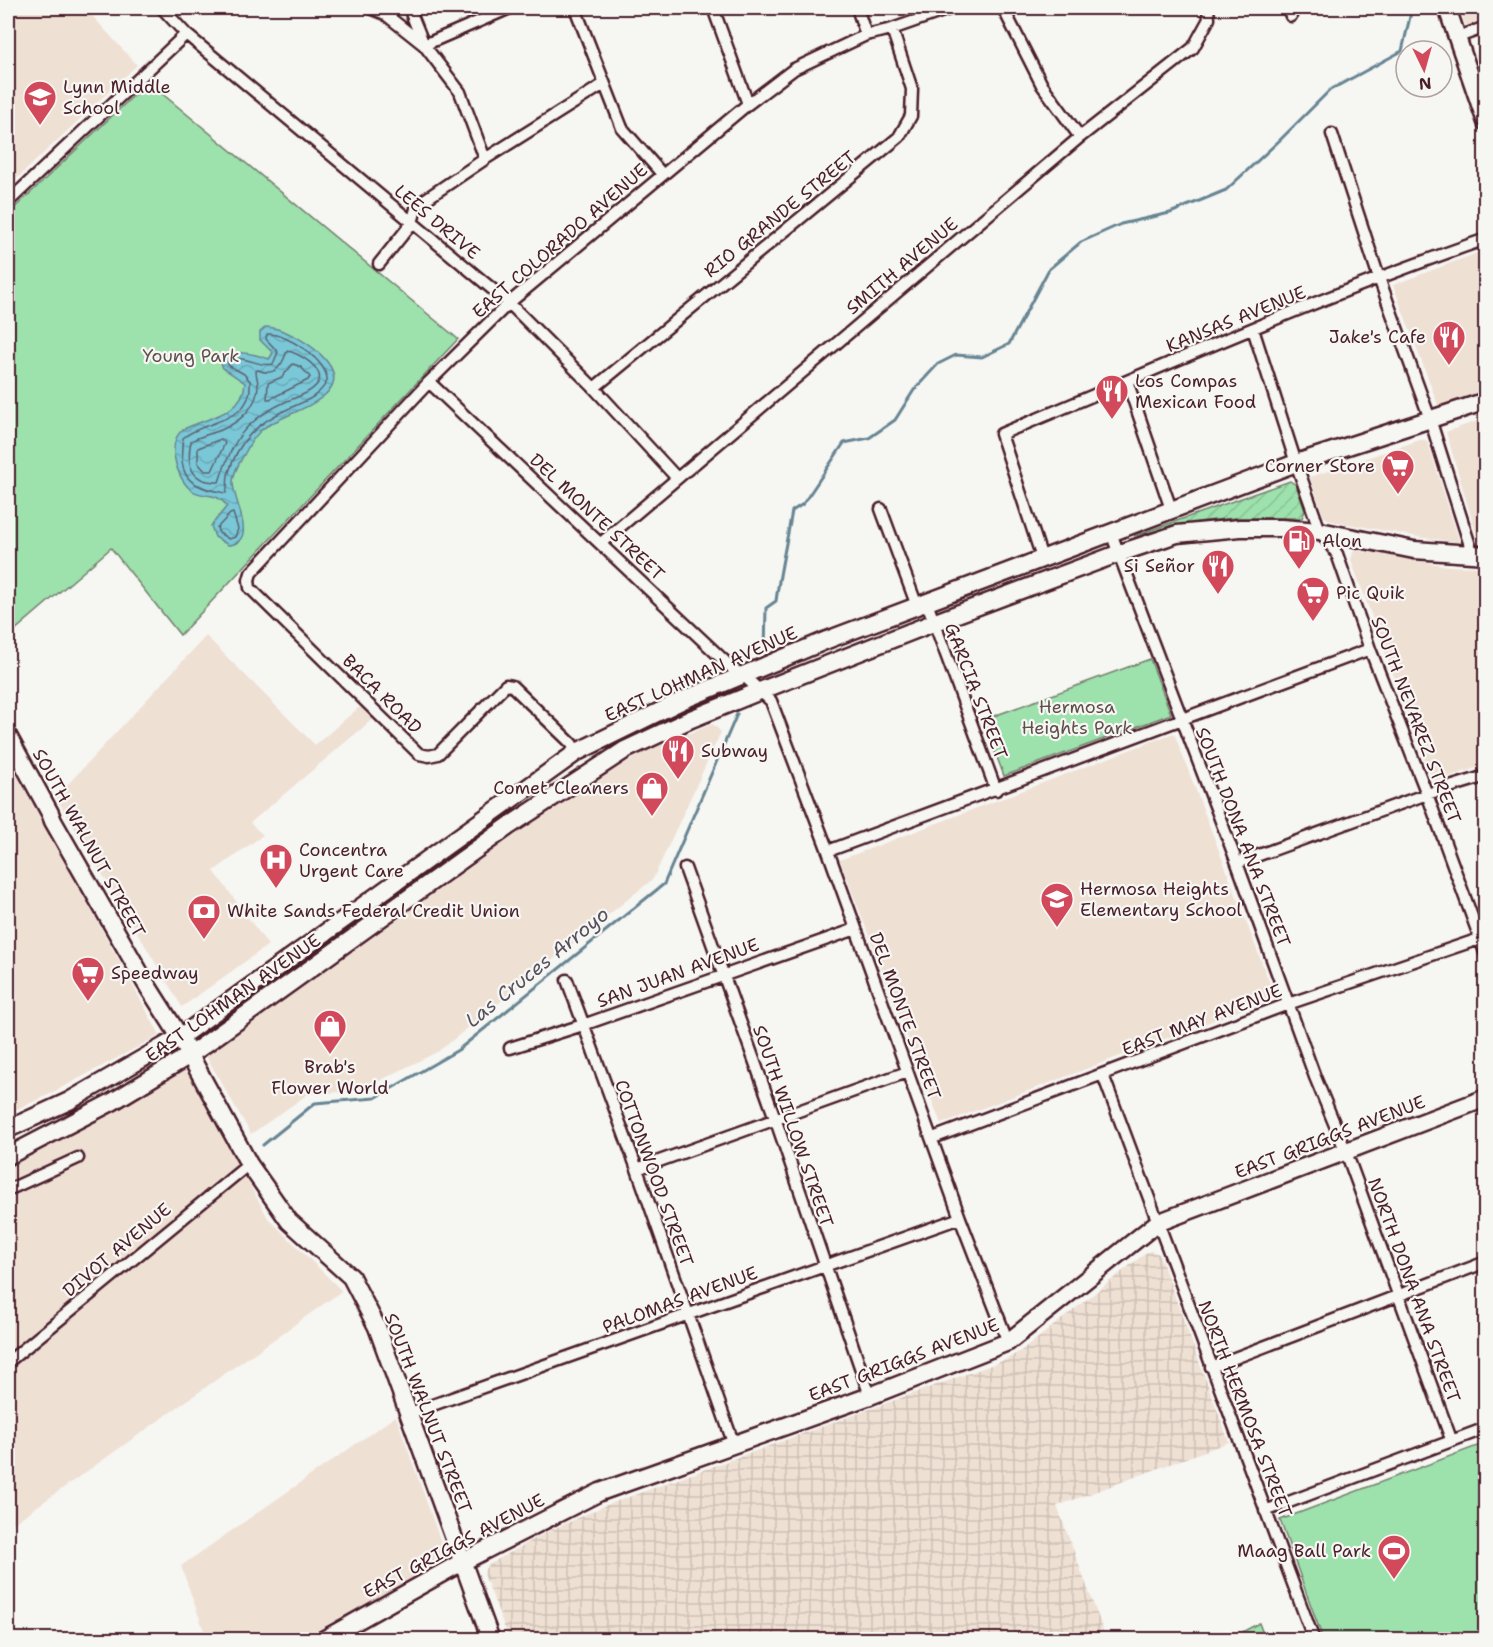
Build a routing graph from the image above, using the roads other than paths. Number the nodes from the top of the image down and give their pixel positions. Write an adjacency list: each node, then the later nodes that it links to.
1 (162, 8): 14 (street, LEES DRIVE)
2 (371, 8): 17 (street)
3 (409, 8): 17 (street)
4 (510, 8): 17 (street)
5 (575, 8): 18 (street)
6 (712, 8): 19 (street)
7 (856, 8): 15 (street)
8 (952, 8): 13 (street, EAST COLORADO AVENUE)
9 (1003, 8): 22 (street)
10 (1208, 8): 22 (street, SMITH AVENUE)
11 (1447, 8): 16 (main road)
12 (1485, 27): 16 (street)
13 (892, 29): 15 (street, EAST COLORADO AVENUE); 34 (street, RIO GRANDE STREET)
14 (186, 34): 25 (street); 26 (street, LEES DRIVE)
15 (866, 35): 19 (street, EAST COLORADO AVENUE)
16 (1458, 37): 20 (main road)
17 (424, 45): 23 (street)
18 (604, 84): 23 (street); 24 (street)
19 (748, 104): 24 (street, EAST COLORADO AVENUE)
20 (1485, 122)
21 (1332, 134): 29 (street)
22 (1080, 138): 38 (street, SMITH AVENUE)
23 (485, 159): 26 (street)
24 (662, 174): 30 (street, EAST COLORADO AVENUE)
25 (8, 202)
26 (412, 222): 28 (street); 30 (street, LEES DRIVE)
27 (1485, 239): 29 (street, KANSAS AVENUE)
28 (379, 264)
29 (1380, 278): 31 (street, KANSAS AVENUE); 36 (street)
30 (509, 303): 33 (street, EAST COLORADO AVENUE); 34 (street, LEES DRIVE)
31 (1253, 329): 32 (street, KANSAS AVENUE); 37 (street, SOUTH NEVAREZ STREET)
32 (1127, 381): 39 (street); 46 (street, KANSAS AVENUE)
33 (429, 382): 43 (street, DEL MONTE STREET); 47 (street, EAST COLORADO AVENUE)
34 (594, 388): 38 (street, LEES DRIVE)
35 (1485, 401): 36 (main road, EAST LOHMAN AVENUE)
36 (1430, 419): 37 (main road, EAST LOHMAN AVENUE); 45 (street)
37 (1296, 463): 39 (main road, EAST LOHMAN AVENUE); 41 (street, SOUTH NEVAREZ STREET)
38 (676, 477): 43 (street, SMITH AVENUE)
39 (1171, 509): 42 (main road, EAST LOHMAN AVENUE)
40 (881, 510): 48 (street, GARCIA STREET)
41 (1320, 531): 44 (main road, EAST LOHMAN AVENUE); 45 (main road, EAST LOHMAN AVENUE); 50 (street, SOUTH NEVAREZ STREET)
42 (1111, 533): 44 (street, SOUTH DONA ANA STREET); 46 (main road, EAST LOHMAN AVENUE)
43 (601, 543): 51 (street, DEL MONTE STREET)
44 (1120, 553): 49 (main road, EAST LOHMAN AVENUE); 53 (street, SOUTH DONA ANA STREET)
45 (1479, 555)
46 (1042, 558): 48 (main road, EAST LOHMAN AVENUE)
47 (249, 580): 55 (street, BACA ROAD)
48 (922, 605): 49 (street, GARCIA STREET); 51 (main road, EAST LOHMAN AVENUE)
49 (933, 623): 52 (main road, EAST LOHMAN AVENUE); 57 (street, GARCIA STREET)
50 (1370, 649): 53 (street); 58 (street, SOUTH NEVAREZ STREET)
51 (744, 676): 52 (street, DEL MONTE STREET); 55 (main road, EAST LOHMAN AVENUE)
52 (765, 696): 59 (street, DEL MONTE STREET); 71 (main road, EAST LOHMAN AVENUE)
53 (1181, 720): 57 (street); 60 (street, SOUTH DONA ANA STREET)
54 (8, 736): 69 (main road, SOUTH WALNUT STREET)
55 (578, 752): 69 (main road, EAST LOHMAN AVENUE)
56 (1485, 776): 58 (street)
57 (996, 790): 59 (street)
58 (1427, 794): 60 (street); 63 (street, SOUTH NEVAREZ STREET)
59 (828, 851): 62 (street, DEL MONTE STREET)
60 (1237, 863): 67 (street, SOUTH DONA ANA STREET)
61 (685, 868): 65 (street, SOUTH WILLOW STREET)
62 (856, 928): 65 (street, SAN JUAN AVENUE); 72 (street, DEL MONTE STREET)
63 (1483, 938): 64 (street, SOUTH NEVAREZ STREET); 67 (street, EAST MAY AVENUE)
64 (1485, 955)
65 (722, 974): 68 (street, SAN JUAN AVENUE); 77 (street, SOUTH WILLOW STREET)
66 (567, 980): 68 (street, COTTONWOOD STREET)
67 (1288, 1004): 73 (street, EAST MAY AVENUE); 80 (street, SOUTH DONA ANA STREET)
68 (584, 1025): 70 (street, SAN JUAN AVENUE); 84 (street, COTTONWOOD STREET)
69 (180, 1037): 71 (main road, SOUTH WALNUT STREET); 75 (main road, EAST LOHMAN AVENUE)
70 (510, 1048)
71 (190, 1055): 76 (main road, EAST LOHMAN AVENUE); 83 (main road, SOUTH WALNUT STREET)
72 (907, 1072): 77 (street); 79 (street, DEL MONTE STREET)
73 (1103, 1075): 79 (street, EAST MAY AVENUE); 87 (street, NORTH HERMOSA STREET)
74 (1485, 1098): 80 (main road, EAST GRIGGS AVENUE)
75 (69, 1101): 76 (main road); 78 (main road, EAST LOHMAN AVENUE)
76 (80, 1118): 81 (main road, EAST LOHMAN AVENUE)
77 (776, 1121): 84 (street); 89 (street, SOUTH WILLOW STREET)
78 (8, 1129)
79 (933, 1138): 86 (street, DEL MONTE STREET)
80 (1346, 1152): 87 (main road, EAST GRIGGS AVENUE); 90 (street, NORTH DONA ANA STREET)
81 (8, 1156)
82 (78, 1158): 85 (street)
83 (249, 1164): 93 (street, DIVOT AVENUE); 96 (main road, SOUTH WALNUT STREET)
84 (637, 1169): 91 (street, COTTONWOOD STREET)
85 (8, 1190)
86 (960, 1218): 89 (street, PALOMAS AVENUE); 92 (street, DEL MONTE STREET)
87 (1157, 1223): 92 (main road, EAST GRIGGS AVENUE); 94 (street, NORTH HERMOSA STREET)
88 (1485, 1262): 90 (street)
89 (824, 1266): 91 (street, PALOMAS AVENUE); 95 (street, SOUTH WILLOW STREET)
90 (1400, 1294): 94 (street); 98 (street, NORTH DONA ANA STREET)
91 (687, 1315): 96 (street, PALOMAS AVENUE); 99 (street, COTTONWOOD STREET)
92 (1008, 1342): 95 (main road, EAST GRIGGS AVENUE)
93 (8, 1362)
94 (1211, 1367): 100 (street, NORTH HERMOSA STREET)
95 (870, 1396): 99 (main road, EAST GRIGGS AVENUE)
96 (410, 1413): 101 (main road, SOUTH WALNUT STREET)
97 (1485, 1428): 98 (street)
98 (1451, 1439): 100 (street)
99 (734, 1445): 101 (main road, EAST GRIGGS AVENUE)
100 (1265, 1510): 104 (street, NORTH HERMOSA STREET)
101 (462, 1562): 102 (main road, EAST GRIGGS AVENUE); 103 (main road, SOUTH WALNUT STREET)
102 (323, 1640)
103 (491, 1640)
104 (1314, 1640)

